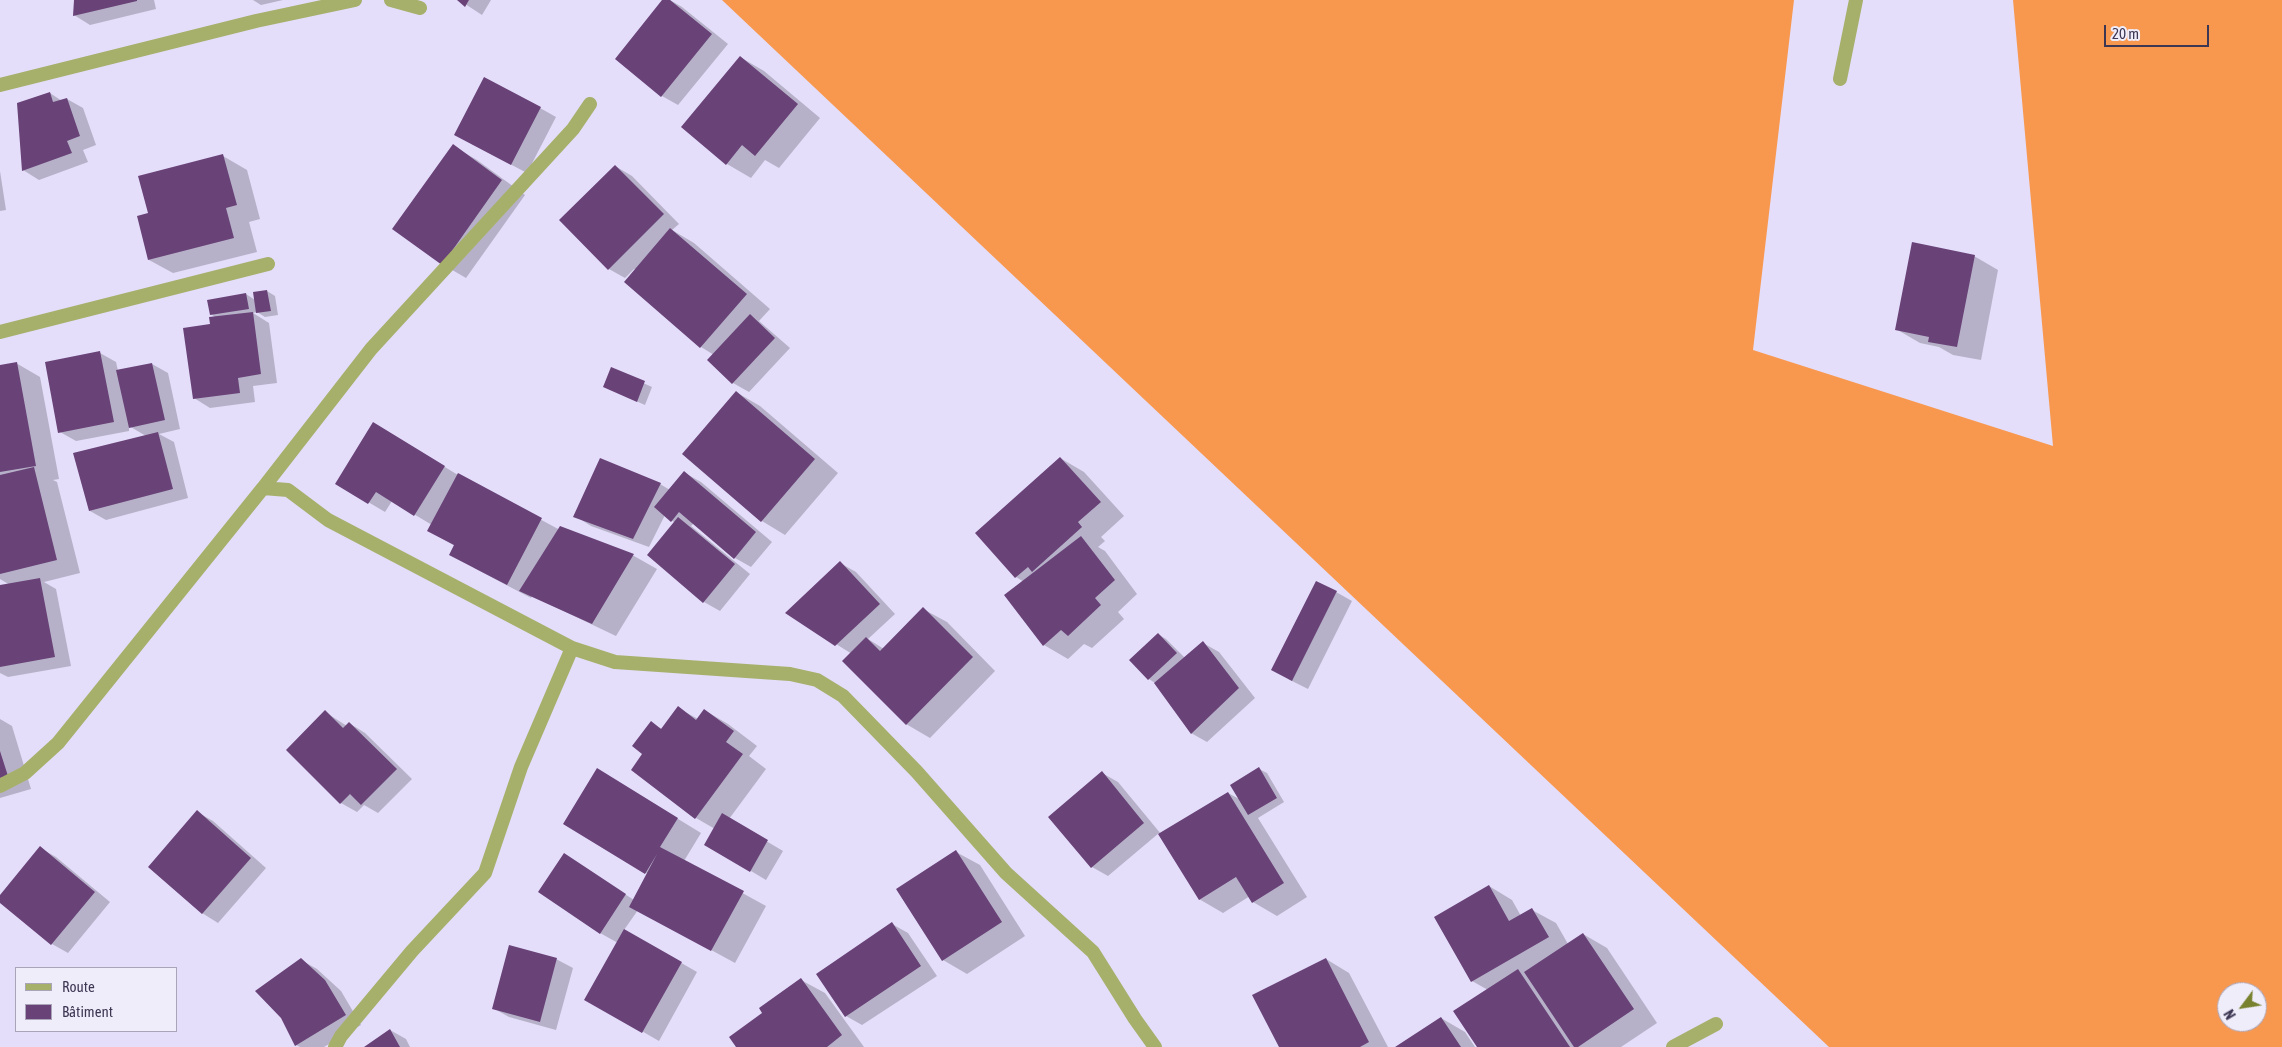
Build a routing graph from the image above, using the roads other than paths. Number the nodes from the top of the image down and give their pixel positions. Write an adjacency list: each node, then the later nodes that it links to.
1 (355, 0): 6 (street)
2 (391, 0): 4 (street)
3 (1856, 0): 5 (street)
4 (420, 8)
5 (1840, 79)
6 (0, 85)
7 (590, 104): 10 (street)
8 (268, 264): 9 (street)
9 (0, 332)
10 (263, 488): 11 (street); 12 (street)
11 (572, 648): 14 (street); 15 (street)
12 (0, 786)
13 (1716, 1024): 16 (street)
14 (335, 1047)
15 (1155, 1047)
16 (1673, 1047)

